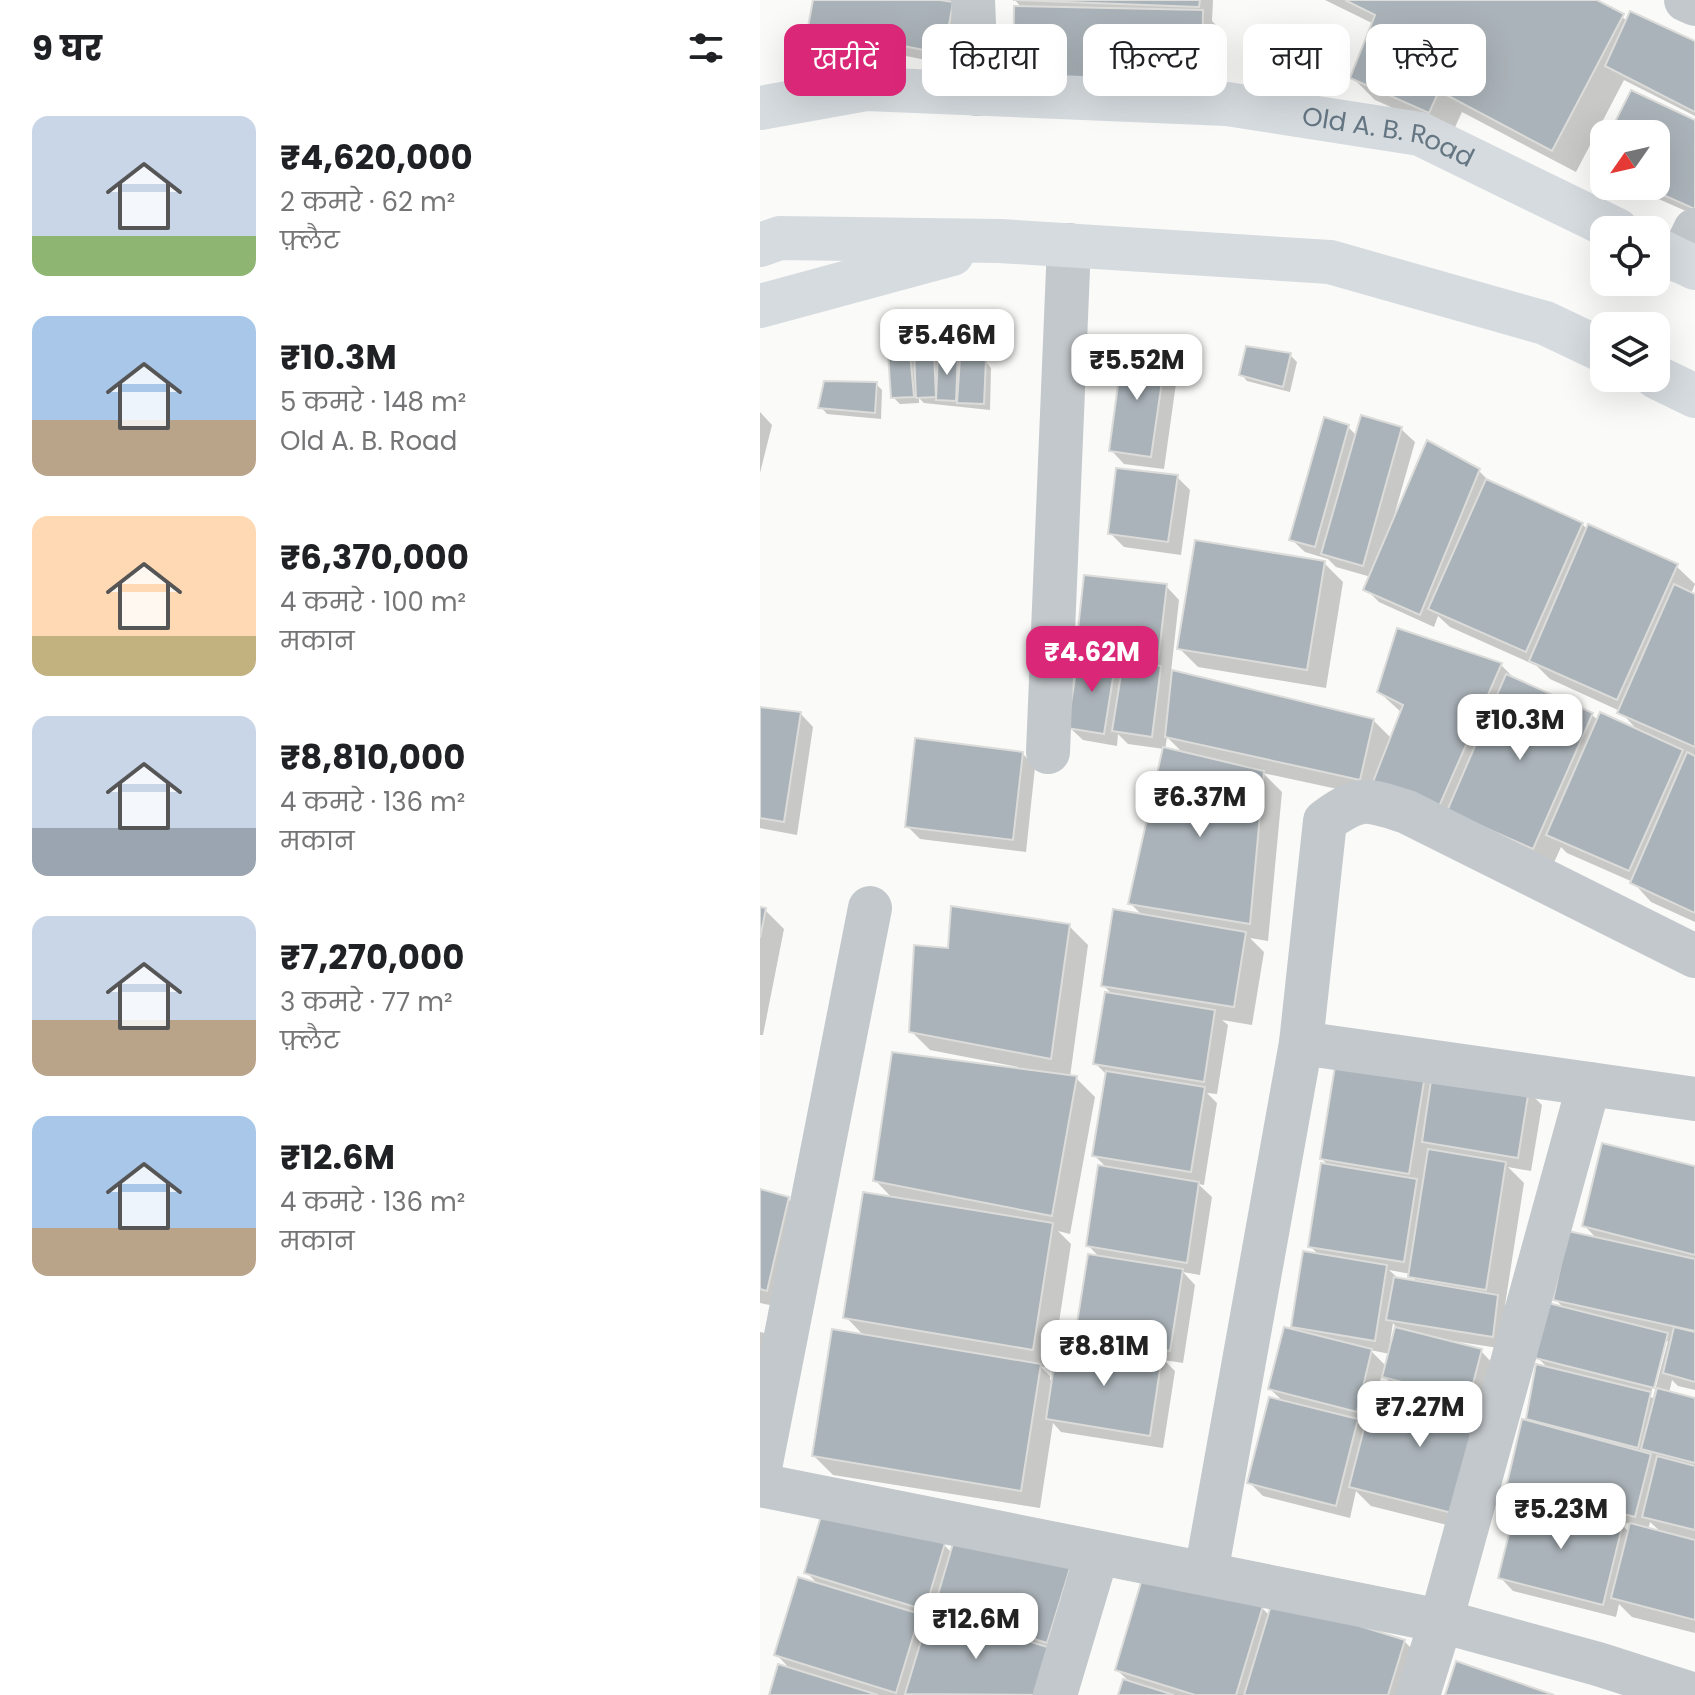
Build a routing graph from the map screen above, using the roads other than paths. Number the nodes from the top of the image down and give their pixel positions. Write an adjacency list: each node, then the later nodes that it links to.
1 (973, 0): 4 (street)
2 (1686, 0): 3 (street)
3 (1695, 4)
4 (974, 24)
5 (922, 92): 7 (main road, Old A. B. Road)
6 (1027, 96): 8 (main road, Old A. B. Road)
7 (760, 108)
8 (1590, 217)
9 (1000, 241): 10 (main road); 11 (main road); 12 (main road)
10 (760, 245)
11 (1069, 245): 13 (main road); 16 (street)
12 (760, 306)
13 (1590, 344)
14 (1670, 384): 15 (main road)
15 (1695, 396)
16 (1048, 752)
17 (870, 908): 22 (street)
18 (1695, 956): 19 (street)
19 (1301, 1043): 20 (street); 25 (street)
20 (1589, 1084): 21 (street); 26 (street)
21 (1695, 1099)
22 (760, 1468)
23 (760, 1485): 24 (street)
24 (1097, 1554): 25 (street); 27 (street)
25 (1206, 1573): 26 (street)
26 (1441, 1621): 28 (street); 29 (street)
27 (1055, 1695)
28 (1418, 1695)
29 (1695, 1695)

